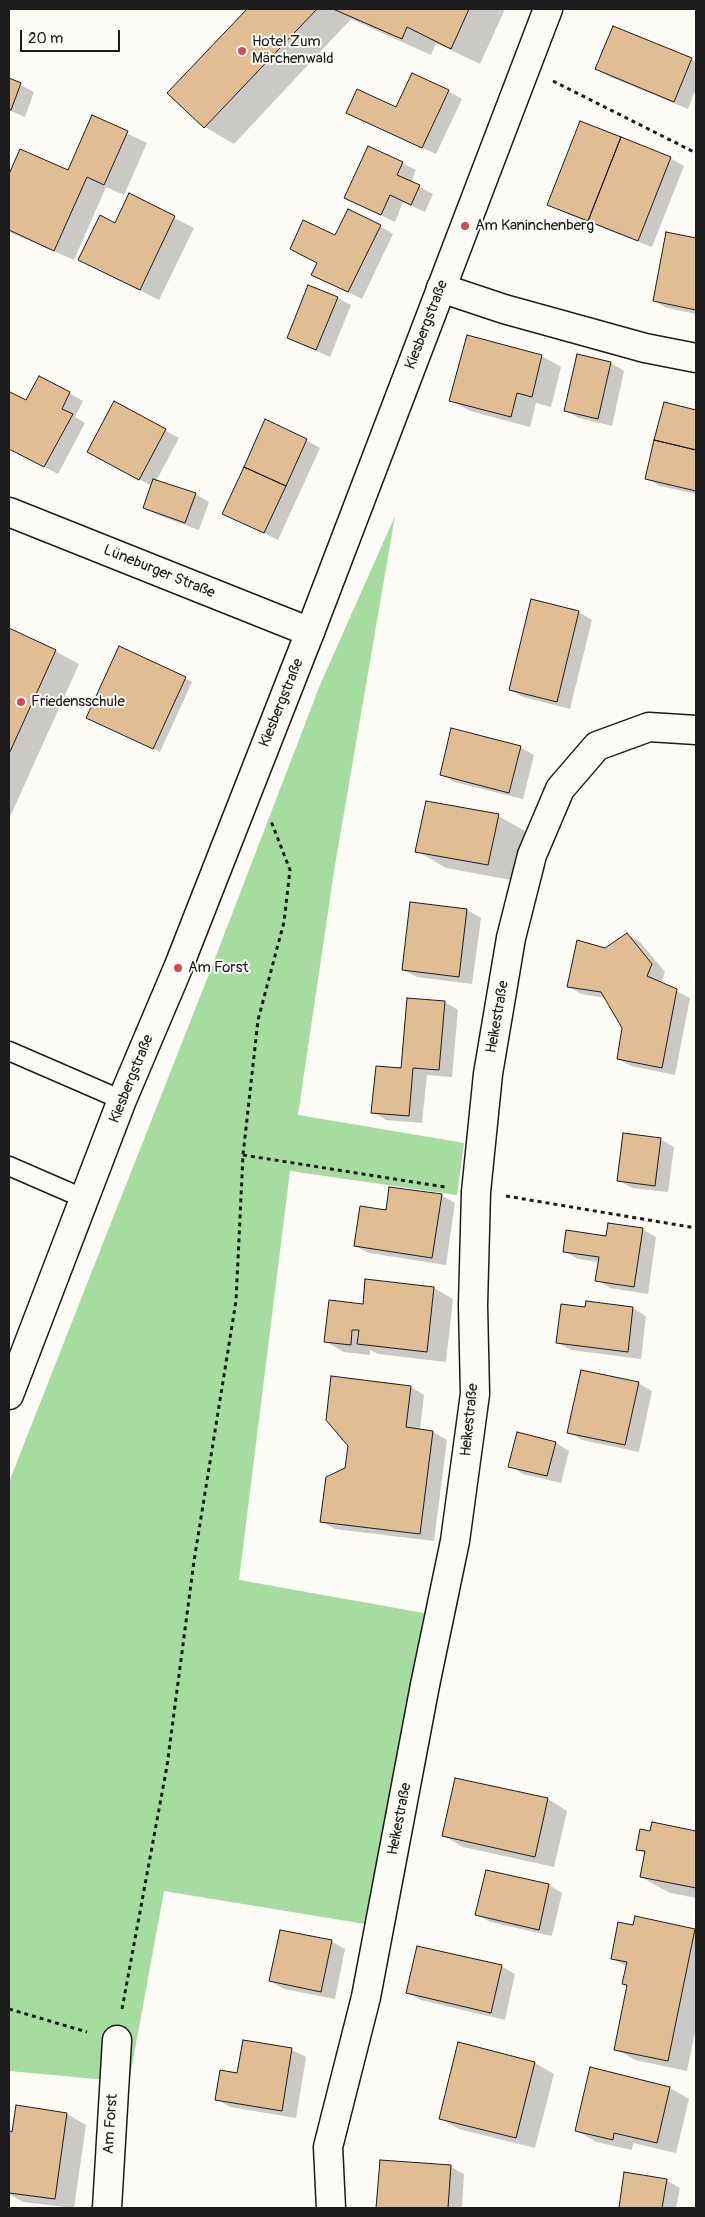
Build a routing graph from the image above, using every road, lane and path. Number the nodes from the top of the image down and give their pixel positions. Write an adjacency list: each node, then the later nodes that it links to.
1 (548, 9): 2 (street, Kiesbergstraße)
2 (526, 67): 3 (path); 4 (street, Kiesbergstraße)
3 (696, 153)
4 (441, 288): 5 (street); 7 (street, Kiesbergstraße)
5 (696, 358)
6 (9, 512): 7 (street, Lüneburger Straße)
7 (310, 632): 11 (street, Kiesbergstraße)
8 (696, 730): 18 (street, Heikestraße)
9 (270, 819): 16 (path)
10 (9, 1051): 11 (lane)
11 (122, 1100): 13 (street, Kiesbergstraße)
12 (9, 1166): 13 (lane)
13 (86, 1199): 14 (street, Kiesbergstraße)
14 (9, 1395)
15 (9, 2009): 16 (path)
16 (116, 2040): 17 (street, Am Forst)
17 (107, 2208)
18 (331, 2208)

